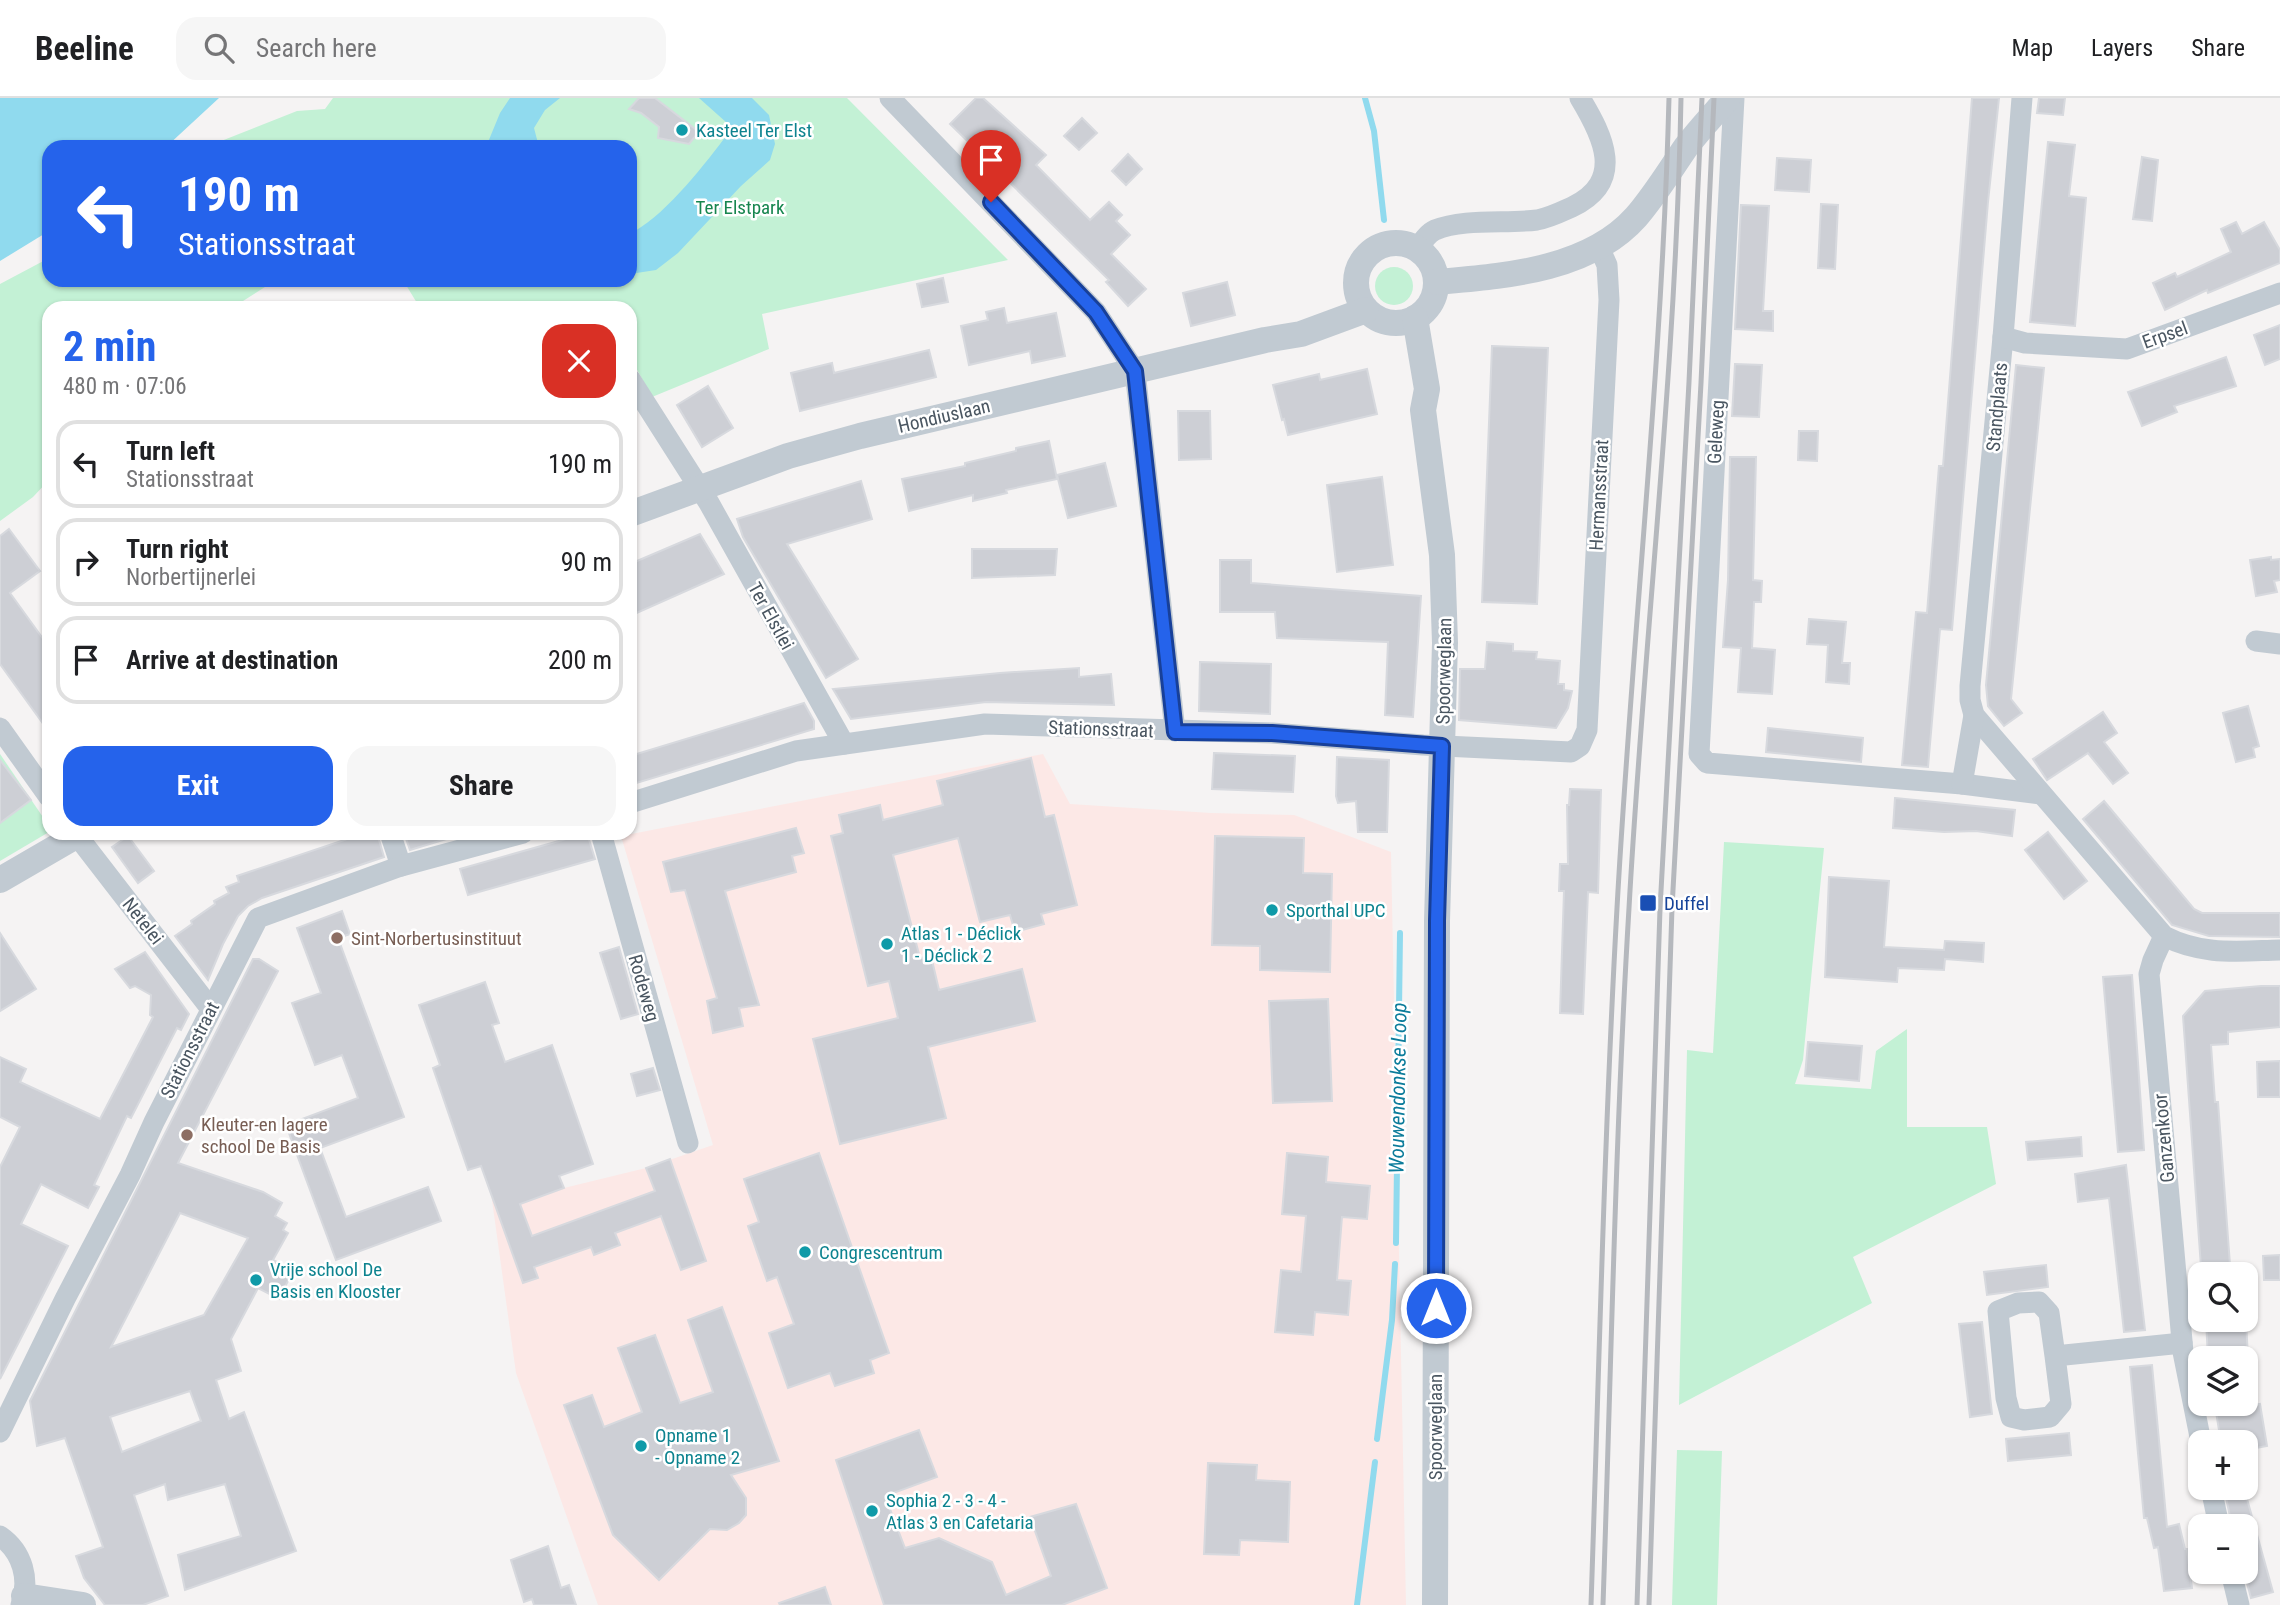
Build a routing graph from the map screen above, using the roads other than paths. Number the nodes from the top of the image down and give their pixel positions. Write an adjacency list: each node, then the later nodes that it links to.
1 (890, 98): 15 (street)
2 (1580, 98): 7 (street)
3 (1728, 98): 6 (street)
4 (1734, 98): 27 (street, Geleweg)
5 (2022, 98): 13 (street, Standplaats)
6 (1598, 245): 8 (street); 26 (street, Hermansstraat)
7 (1417, 249): 8 (street); 9 (street, Hondiuslaan)
8 (1437, 282): 12 (street)
9 (1356, 285): 11 (street); 14 (street, Hondiuslaan)
10 (2280, 293): 13 (street, Erpsel)
11 (1366, 310): 12 (street); 14 (street, Hondiuslaan)
12 (1403, 321): 25 (street, Spoorweglaan)
13 (2003, 337): 21 (street, Standplaats)
14 (1265, 340): 15 (street, Hondiuslaan)
15 (1135, 371): 17 (street, Hondiuslaan); 23 (street)
16 (637, 390): 17 (street, Ter Elstlei)
17 (698, 488): 18 (street, Hondiuslaan); 24 (street, Ter Elstlei)
18 (637, 511)
19 (2256, 641): 20 (street)
20 (2280, 644)
21 (1974, 715): 27 (street, Standplaats); 29 (street)
22 (0, 728): 28 (street)
23 (1175, 732): 24 (street, Stationsstraat); 25 (street, Stationsstraat)
24 (844, 744): 30 (street, Stationsstraat)
25 (1442, 746): 26 (street, Stationsstraat); 50 (street, Spoorweglaan)
26 (1580, 746)
27 (1962, 784): 29 (street)
28 (42, 787)
29 (2040, 794): 38 (street)
30 (637, 801)
31 (68, 840): 37 (street)
32 (83, 840): 40 (street, Netelei)
33 (392, 840): 36 (street)
34 (497, 840): 36 (street, Stationsstraat)
35 (603, 840): 41 (street, Rodeweg)
36 (401, 866): 40 (street, Stationsstraat)
37 (0, 880)
38 (2164, 936): 39 (street); 42 (street, Ganzenkoor)
39 (2280, 950)
40 (211, 1009): 45 (street, Stationsstraat)
41 (688, 1143)
42 (2182, 1343): 43 (street); 44 (street, Ganzenkoor)
43 (2055, 1356): 43 (street)
44 (2199, 1430)
45 (0, 1433)
46 (0, 1536): 48 (street)
47 (2234, 1584): 51 (street)
48 (23, 1600): 49 (street)
49 (83, 1605)
50 (1435, 1605)
51 (2239, 1605)

